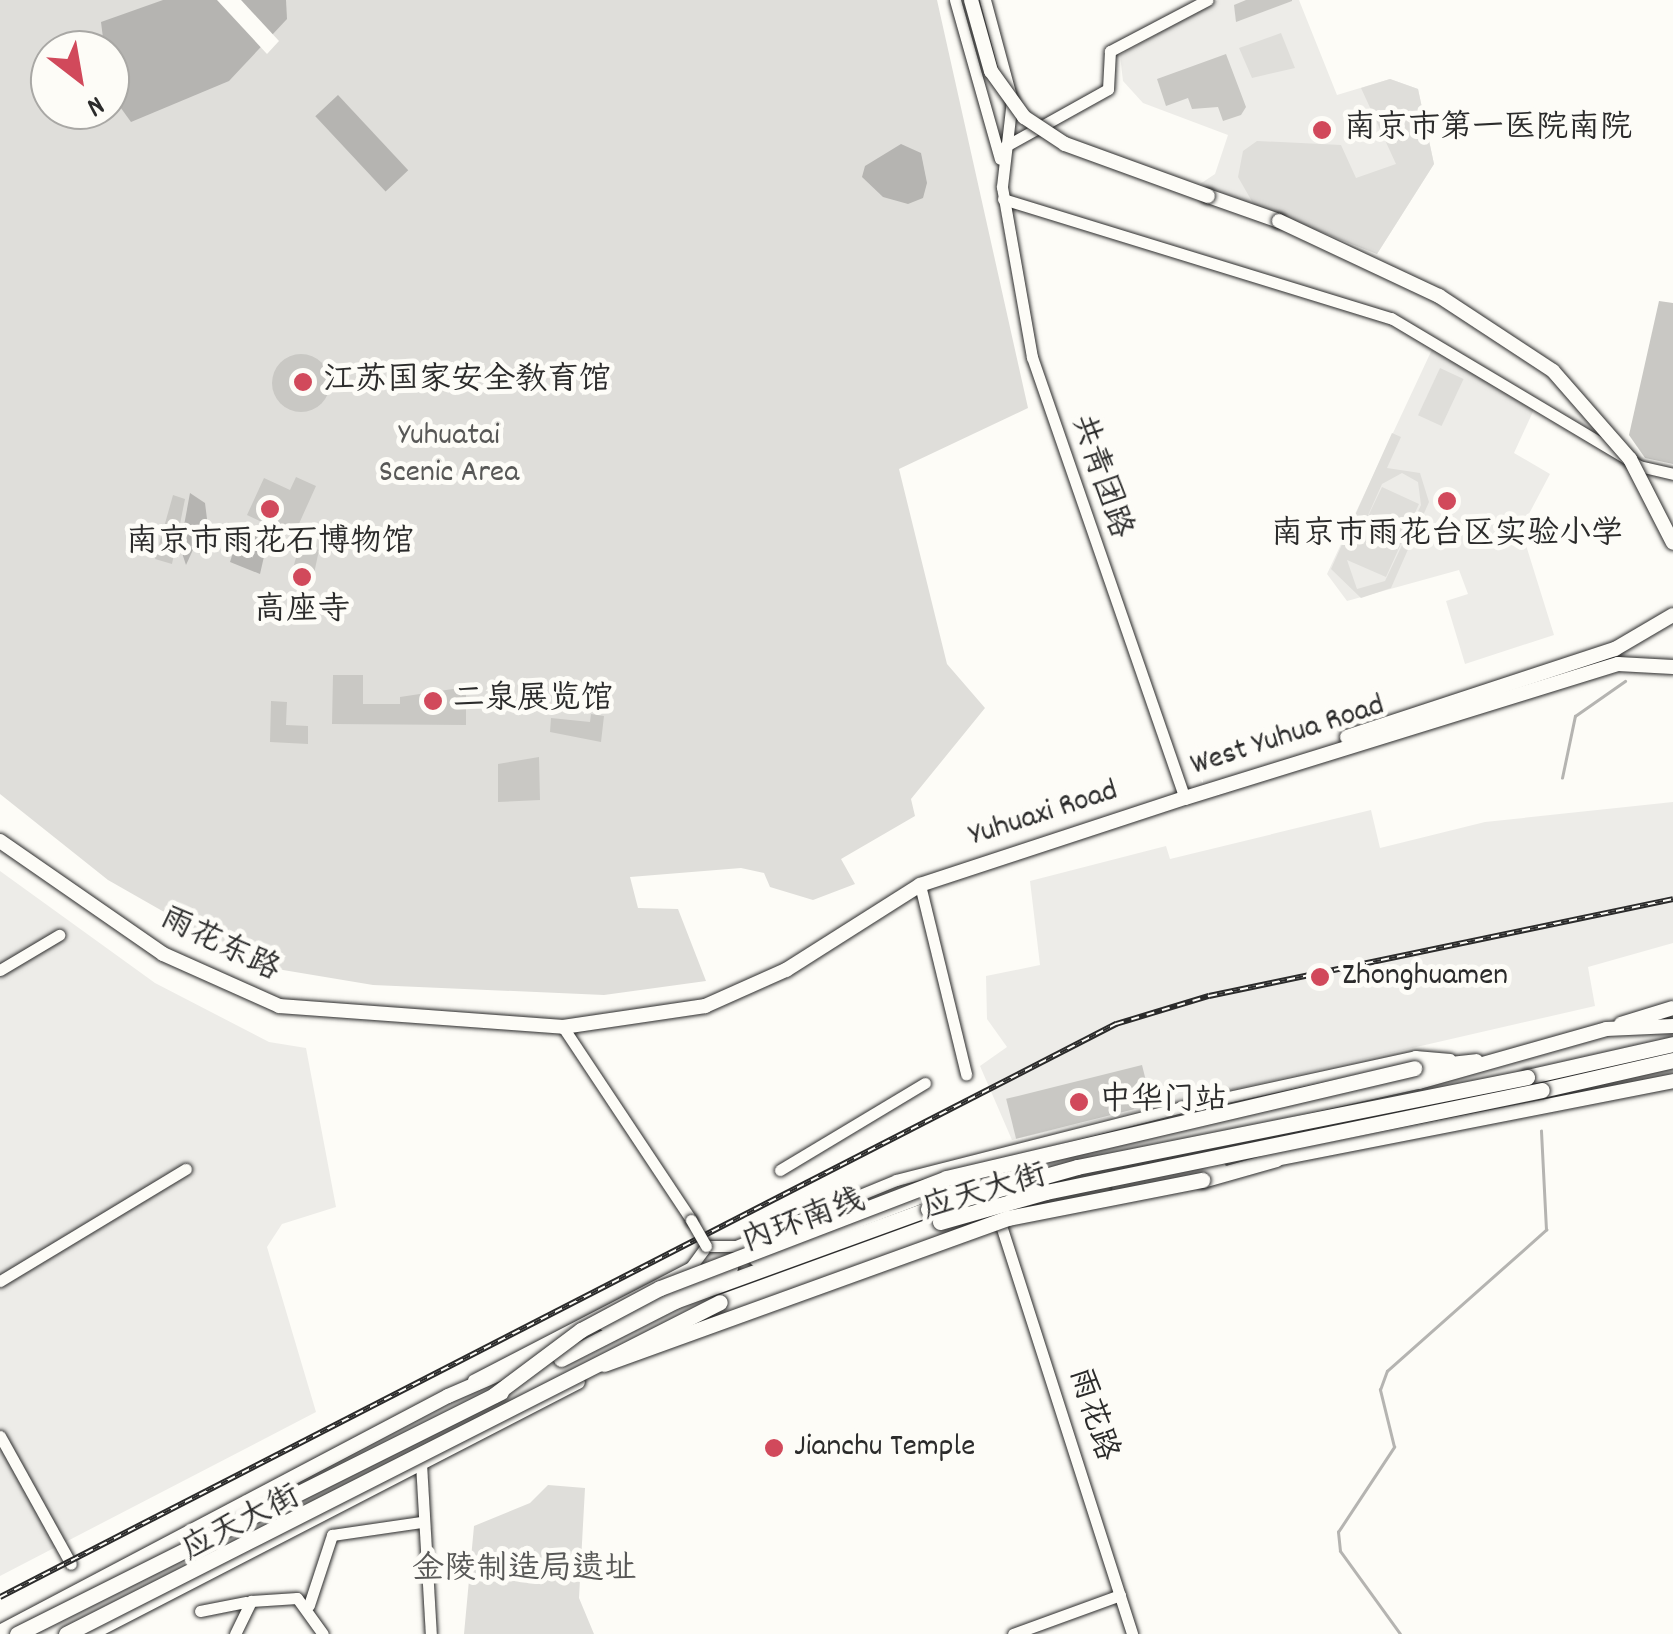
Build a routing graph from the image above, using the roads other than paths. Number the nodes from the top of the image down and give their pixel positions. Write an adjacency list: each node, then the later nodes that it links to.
1 (955, 0): 6 (street, 共青团路)
2 (971, 0): 9 (main road, bridge)
3 (985, 0): 5 (street, 共青团路)
4 (1208, 0): 5 (street)
5 (1004, 147): 6 (street, 共青团路)
6 (1002, 162): 7 (street, 共青团路)
7 (1003, 199): 8 (street); 14 (street, 共青团路)
8 (1673, 474)
9 (1673, 543)
10 (1673, 615): 11 (main road, West Yuhua Road)
11 (1656, 628): 12 (main road); 14 (main road, West Yuhua Road)
12 (1655, 665): 13 (main road, West Yuhua Road); 14 (main road, West Yuhua Road)
13 (1673, 667)
14 (1185, 798): 16 (main road, Yuhuaxi Road)
15 (0, 840): 20 (main road, 雨花东路)
16 (920, 885): 20 (main road, Yuhuaxi Road); 26 (street)
17 (59, 935): 18 (street)
18 (0, 970)
19 (1673, 1008): 22 (main road, 应天大街)
20 (563, 1026): 36 (street, bridge)
21 (1673, 1026): 22 (main road, 应天大街)
22 (1606, 1029): 25 (main road, 应天大街)
23 (1673, 1044): 39 (highway, 内环南线, bridge)
24 (1673, 1060): 38 (highway, 内环南线, bridge)
25 (1476, 1061): 30 (street, 应天大街); 34 (main road, 应天大街); 39 (highway, bridge)
26 (966, 1074)
27 (1673, 1080): 31 (main road, 应天大街)
28 (925, 1083): 33 (street)
29 (968, 1144): 30 (street)
30 (977, 1157): 34 (street); 36 (street, 应天大街)
31 (1276, 1159): 35 (main road, 应天大街); 38 (highway, bridge)
32 (186, 1169): 37 (street)
33 (780, 1170)
34 (990, 1177): 35 (street, 雨花路); 40 (main road, 应天大街)
35 (997, 1214): 43 (main road, 应天大街); 46 (street, 雨花路)
36 (706, 1246): 40 (street, 应天大街)
37 (0, 1281)
38 (581, 1369): 52 (highway, 内环南线, bridge)
39 (494, 1395): 51 (highway, 内环南线, bridge)
40 (448, 1396): 41 (main road, 应天大街)
41 (398, 1422): 43 (main road); 50 (main road, 应天大街)
42 (0, 1436): 45 (street)
43 (421, 1463): 44 (street); 53 (main road, 应天大街)
44 (422, 1522): 48 (street); 56 (street)
45 (72, 1564)
46 (1120, 1595): 57 (street); 58 (street, 雨花路)
47 (250, 1601): 48 (street); 49 (street); 54 (street)
48 (309, 1605): 55 (street)
49 (200, 1612)
50 (0, 1632)
51 (17, 1634)
52 (66, 1634)
53 (90, 1634)
54 (236, 1634)
55 (322, 1634)
56 (431, 1634)
57 (1013, 1634)
58 (1132, 1634)

